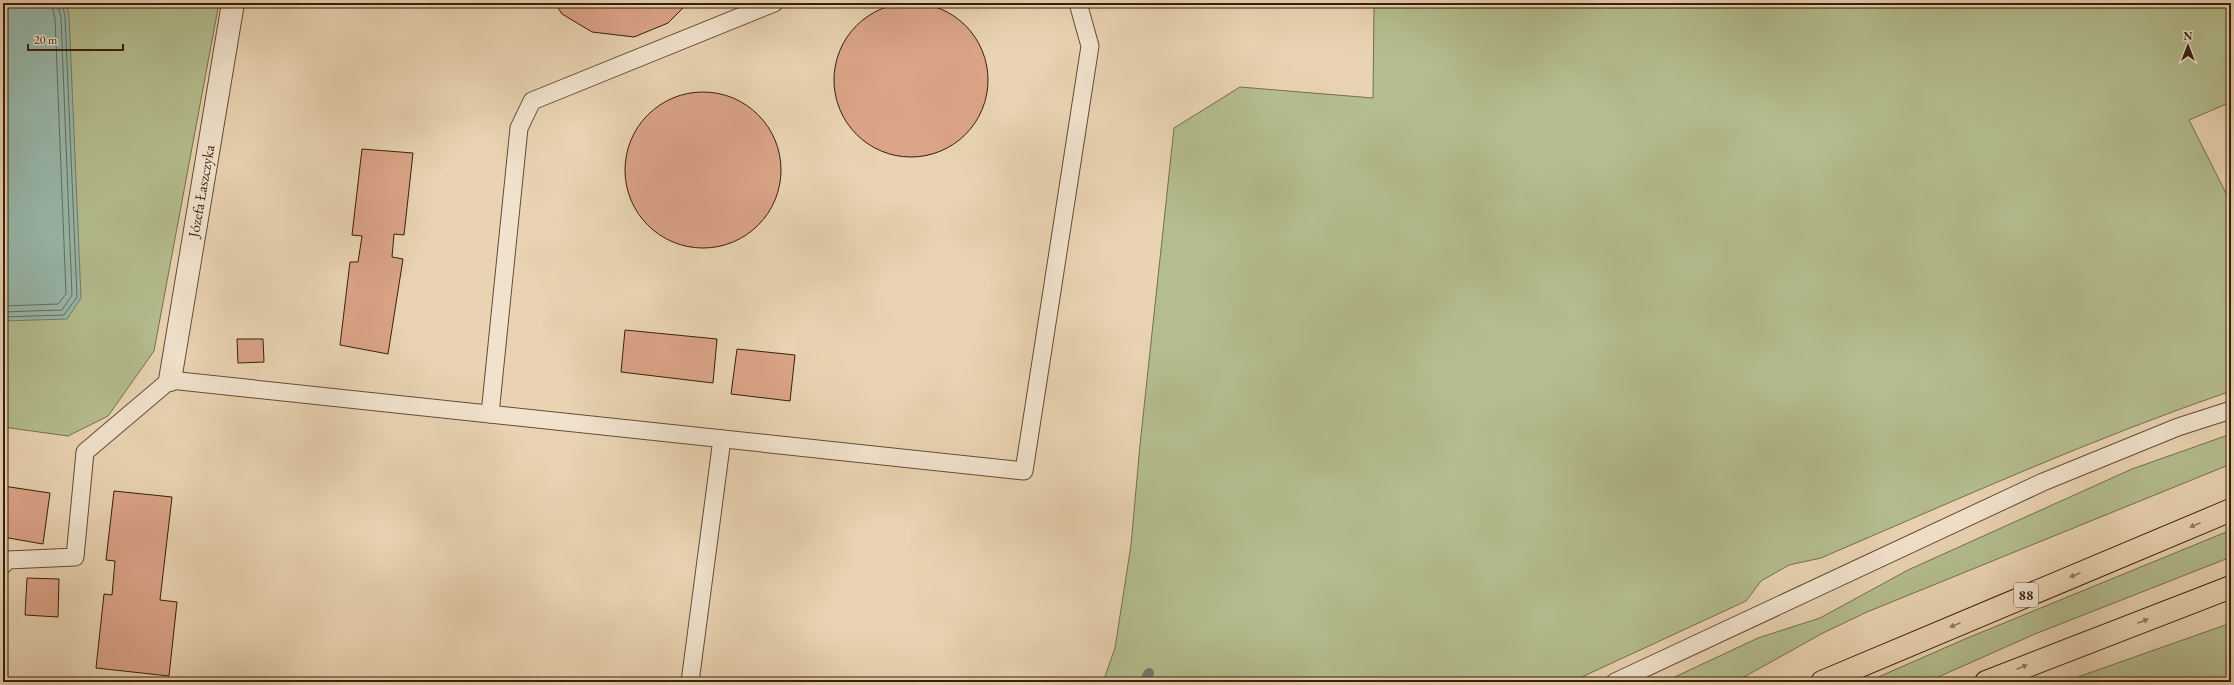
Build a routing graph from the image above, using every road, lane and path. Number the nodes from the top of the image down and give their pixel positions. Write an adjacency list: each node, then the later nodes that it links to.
1 (233, 3): 4 (street, Józefa Łaszczyka)
2 (774, 3): 6 (lane)
3 (1078, 3): 7 (lane)
4 (170, 380): 6 (lane); 9 (lane)
5 (2231, 410): 12 (lane)
6 (490, 414): 7 (lane)
7 (722, 439): 11 (lane)
8 (2231, 510): 13 (main road, 88, one-way to 13)
9 (3, 565)
10 (2231, 587): 14 (main road, one-way to 10)
11 (690, 682)
12 (1615, 682)
13 (1822, 682)
14 (1986, 682)

